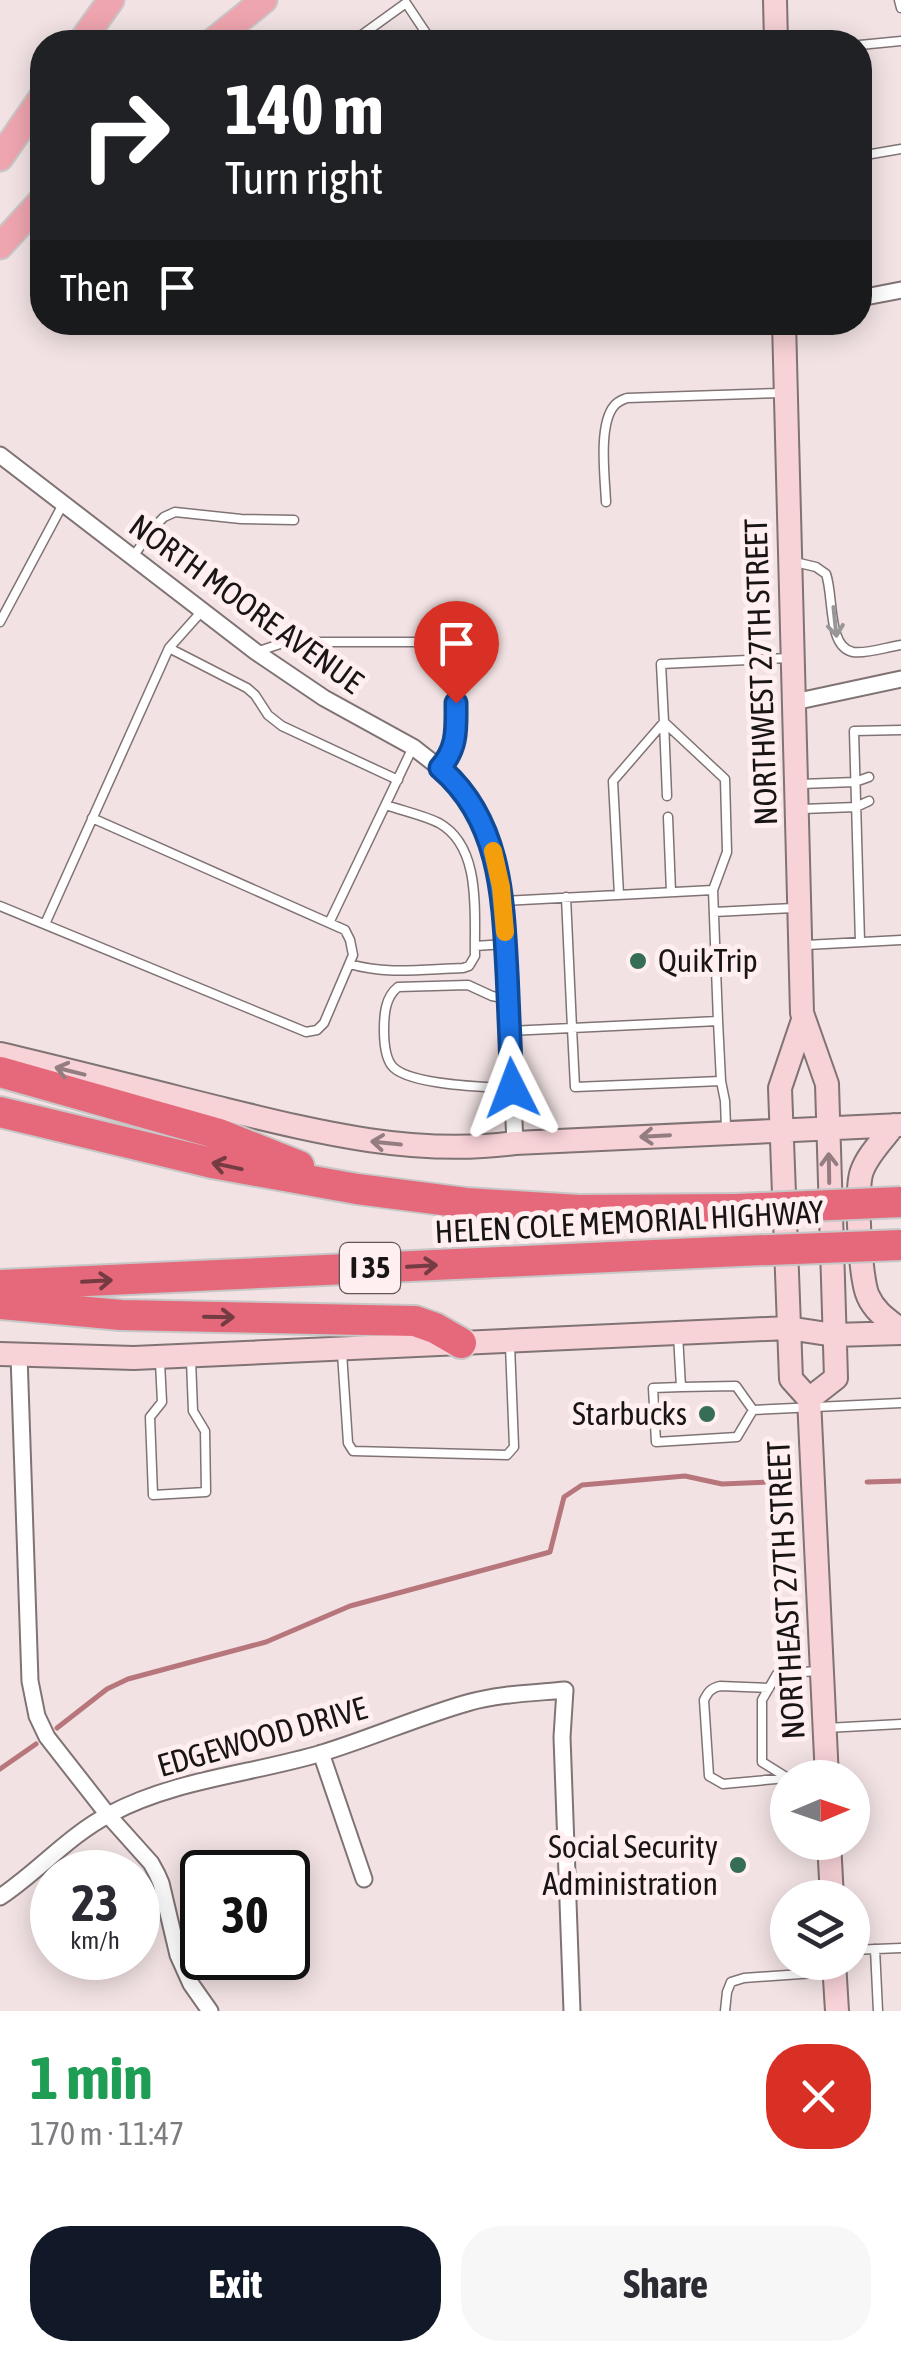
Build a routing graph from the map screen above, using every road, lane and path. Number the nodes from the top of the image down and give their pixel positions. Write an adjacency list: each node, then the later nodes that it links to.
1 (111, 0): 7 (main road)
2 (264, 0): 8 (main road)
3 (775, 0): 11 (main road)
4 (900, 0): 6 (lane)
5 (406, 1): 9 (lane); 10 (lane)
6 (901, 8)
7 (90, 30)
8 (227, 30)
9 (368, 30)
10 (424, 30)
11 (776, 30)
12 (901, 40): 13 (lane)
13 (872, 44)
14 (30, 114): 17 (main road)
15 (901, 149): 16 (lane)
16 (872, 154)
17 (0, 158)
18 (30, 213): 19 (main road)
19 (0, 246)
20 (901, 290): 21 (street)
21 (872, 296)
22 (784, 335): 23 (main road, NORTHWEST 27TH STREET)
23 (786, 392): 25 (lane); 29 (main road, NORTHWEST 27TH STREET)
24 (0, 456): 26 (street, NORTH MOORE AVENUE)
25 (606, 502)
26 (63, 504): 28 (street, NORTH MOORE AVENUE); 31 (lane)
27 (294, 520): 28 (lane)
28 (132, 558): 30 (street, NORTH MOORE AVENUE)
29 (790, 562): 32 (lane, one-way to 32); 35 (main road, NORTHWEST 27TH STREET)
30 (202, 611): 33 (lane); 34 (street, NORTH MOORE AVENUE)
31 (0, 622)
32 (901, 646)
33 (169, 648): 43 (lane); 52 (lane)
34 (256, 652): 40 (street, NORTH MOORE AVENUE); 41 (lane)
35 (793, 658): 37 (main road, NORTHWEST 27TH STREET); 38 (lane)
36 (901, 679): 37 (street)
37 (794, 702): 45 (main road, NORTHWEST 27TH STREET)
38 (664, 722): 46 (lane); 59 (lane); 61 (lane)
39 (901, 730): 44 (lane)
40 (414, 747): 41 (street, NORTH MOORE AVENUE); 43 (lane)
41 (440, 768): 63 (street, NORTH MOORE AVENUE)
42 (869, 777): 44 (lane)
43 (398, 780): 48 (lane)
44 (856, 782): 45 (lane); 49 (lane)
45 (796, 784): 50 (main road, NORTHWEST 27TH STREET)
46 (667, 796)
47 (870, 801): 49 (lane)
48 (386, 805): 67 (lane); 72 (lane)
49 (856, 807): 50 (lane); 53 (lane)
50 (797, 809): 65 (main road, NORTHWEST 27TH STREET)
51 (668, 816): 60 (lane)
52 (92, 818): 67 (lane); 68 (lane)
53 (857, 824): 54 (lane); 56 (lane)
54 (870, 824)
55 (871, 847): 56 (lane)
56 (858, 848): 58 (lane)
57 (872, 870): 58 (lane)
58 (858, 871): 70 (lane)
59 (713, 890): 60 (lane); 66 (lane)
60 (671, 892): 61 (lane)
61 (619, 895): 62 (lane)
62 (566, 897): 63 (lane); 78 (lane)
63 (503, 901): 71 (street, NORTH MOORE AVENUE)
64 (0, 906): 68 (lane)
65 (800, 908): 66 (lane); 73 (main road, NORTHWEST 27TH STREET)
66 (714, 912): 77 (lane)
67 (330, 921): 74 (lane)
68 (45, 924): 74 (lane)
69 (901, 940): 70 (lane)
70 (860, 942): 73 (lane)
71 (506, 944): 72 (lane); 75 (street, NORTH MOORE AVENUE)
72 (475, 946): 74 (lane)
73 (800, 946): 76 (main road, NORTHWEST 27TH STREET)
74 (350, 964)
75 (508, 999): 79 (street, NORTH MOORE AVENUE); 83 (lane)
76 (803, 1020): 86 (main road, NORTHWEST 27TH STREET); 87 (main road, NORTHWEST 27TH STREET)
77 (718, 1021): 78 (lane); 82 (lane)
78 (572, 1028): 79 (lane); 82 (lane)
79 (509, 1031): 83 (street, NORTH MOORE AVENUE)
80 (0, 1054): 89 (main road, one-way to 80)
81 (0, 1072): 90 (highway)
82 (721, 1081): 88 (lane)
83 (512, 1088): 89 (street, NORTH MOORE AVENUE)
84 (0, 1112): 90 (highway, HELEN COLE MEMORIAL HIGHWAY / I 35, one-way to 84)
85 (897, 1125): 86 (main road); 96 (main road)
86 (828, 1128): 87 (main road); 98 (main road, NORTHWEST 27TH STREET, one-way to 86)
87 (780, 1130): 88 (main road); 95 (main road, NORTHWEST 27TH STREET)
88 (726, 1133): 89 (main road, one-way to 89)
89 (515, 1142)
90 (357, 1189): 91 (highway, HELEN COLE MEMORIAL HIGHWAY / I 35, bridge)
91 (901, 1202)
92 (901, 1245): 93 (highway, HELEN COLE MEMORIAL HIGHWAY / I 35, one-way to 92, bridge)
93 (0, 1285)
94 (0, 1304): 100 (highway, one-way to 100)
95 (788, 1328): 97 (main road); 98 (main road); 107 (main road, NORTHEAST 27TH STREET)
96 (901, 1331): 98 (main road)
97 (678, 1333): 99 (main road); 105 (lane)
98 (834, 1335): 107 (main road, NORTHEAST 27TH STREET)
99 (510, 1341): 100 (main road); 101 (lane)
100 (461, 1343): 101 (main road)
101 (342, 1349): 103 (main road)
102 (10, 1355): 104 (main road); 117 (street)
103 (191, 1356): 104 (main road); 104 (lane)
104 (160, 1357)
105 (680, 1387): 108 (lane); 108 (lane)
106 (901, 1402): 107 (lane)
107 (809, 1403): 108 (lane); 109 (main road, NORTHEAST 27TH STREET)
108 (753, 1410)
109 (822, 1670): 110 (lane); 112 (main road, NORTHEAST 27TH STREET)
110 (769, 1688): 115 (lane); 116 (lane)
111 (901, 1724): 112 (lane)
112 (824, 1728): 114 (main road, NORTHEAST 27TH STREET)
113 (320, 1754): 117 (street, EDGEWOOD DRIVE); 118 (street); 126 (street, EDGEWOOD DRIVE)
114 (826, 1760)
115 (770, 1767)
116 (770, 1780)
117 (108, 1815): 119 (street, EDGEWOOD DRIVE); 125 (street)
118 (364, 1879)
119 (0, 1897)
120 (901, 1948): 122 (lane)
121 (870, 1950): 122 (lane)
122 (875, 1950): 129 (lane)
123 (770, 1975): 127 (lane)
124 (836, 1980): 128 (main road)
125 (210, 2011)
126 (572, 2011)
127 (725, 2011)
128 (837, 2011)
129 (878, 2011)

